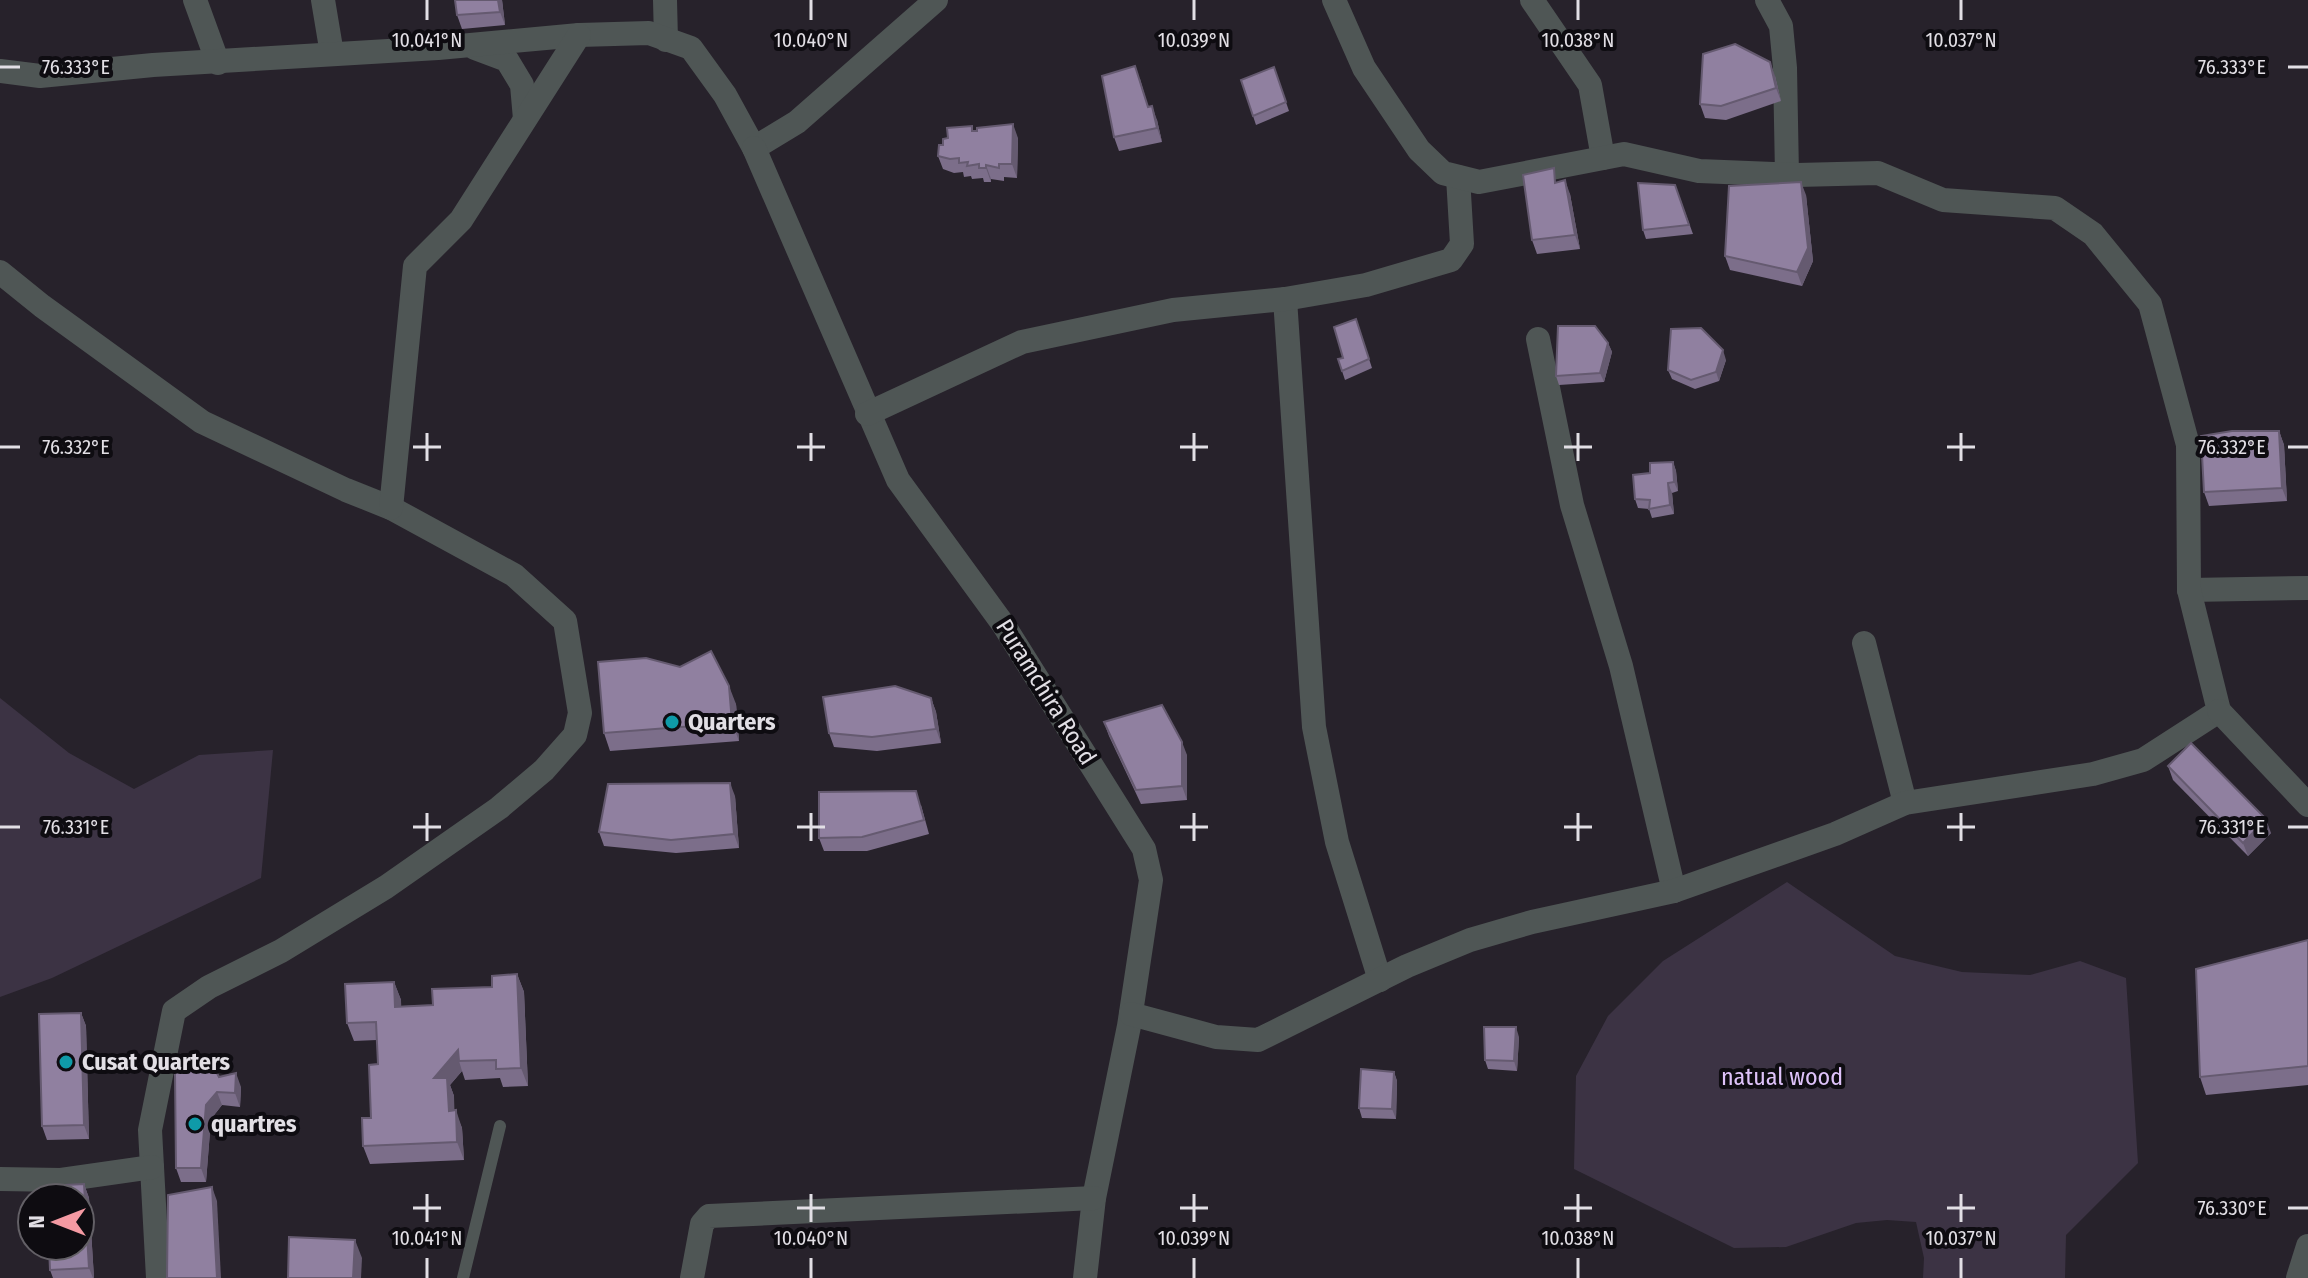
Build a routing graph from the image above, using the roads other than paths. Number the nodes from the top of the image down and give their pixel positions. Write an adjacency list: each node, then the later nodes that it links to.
1 (195, 0): 12 (street)
2 (323, 0): 11 (street)
3 (665, 0): 9 (street)
4 (936, 0): 15 (street)
5 (1334, 0): 18 (street)
6 (1532, 0): 16 (street)
7 (1767, 0): 17 (street)
8 (579, 35): 9 (street); 10 (street); 14 (street)
9 (666, 40): 15 (street, Puramchira Road)
10 (468, 45): 11 (street); 14 (street)
11 (332, 54): 12 (street)
12 (218, 63): 13 (street)
13 (0, 71)
14 (525, 119): 23 (street)
15 (754, 148): 22 (street, Puramchira Road)
16 (1603, 158): 17 (street); 18 (street)
17 (1787, 175): 25 (street)
18 (1458, 177): 20 (street)
19 (0, 272): 23 (street)
20 (1285, 299): 22 (street); 31 (street)
21 (1538, 339): 30 (street)
22 (867, 414): 32 (street, Puramchira Road)
23 (391, 508): 34 (street)
24 (2308, 588): 25 (street)
25 (2189, 590): 27 (street)
26 (1864, 643): 28 (street)
27 (2219, 711): 28 (street); 29 (street)
28 (1905, 803): 30 (street)
29 (2308, 805)
30 (1674, 891): 31 (street)
31 (1380, 980): 32 (street)
32 (1131, 1014): 36 (street, Puramchira Road)
33 (500, 1126): 39 (lane)
34 (152, 1167): 35 (street); 38 (street)
35 (0, 1179)
36 (1094, 1198): 40 (street); 41 (street, Puramchira Road)
37 (2308, 1246): 42 (street)
38 (158, 1278)
39 (463, 1278)
40 (692, 1278)
41 (1085, 1278)
42 (2298, 1278)

